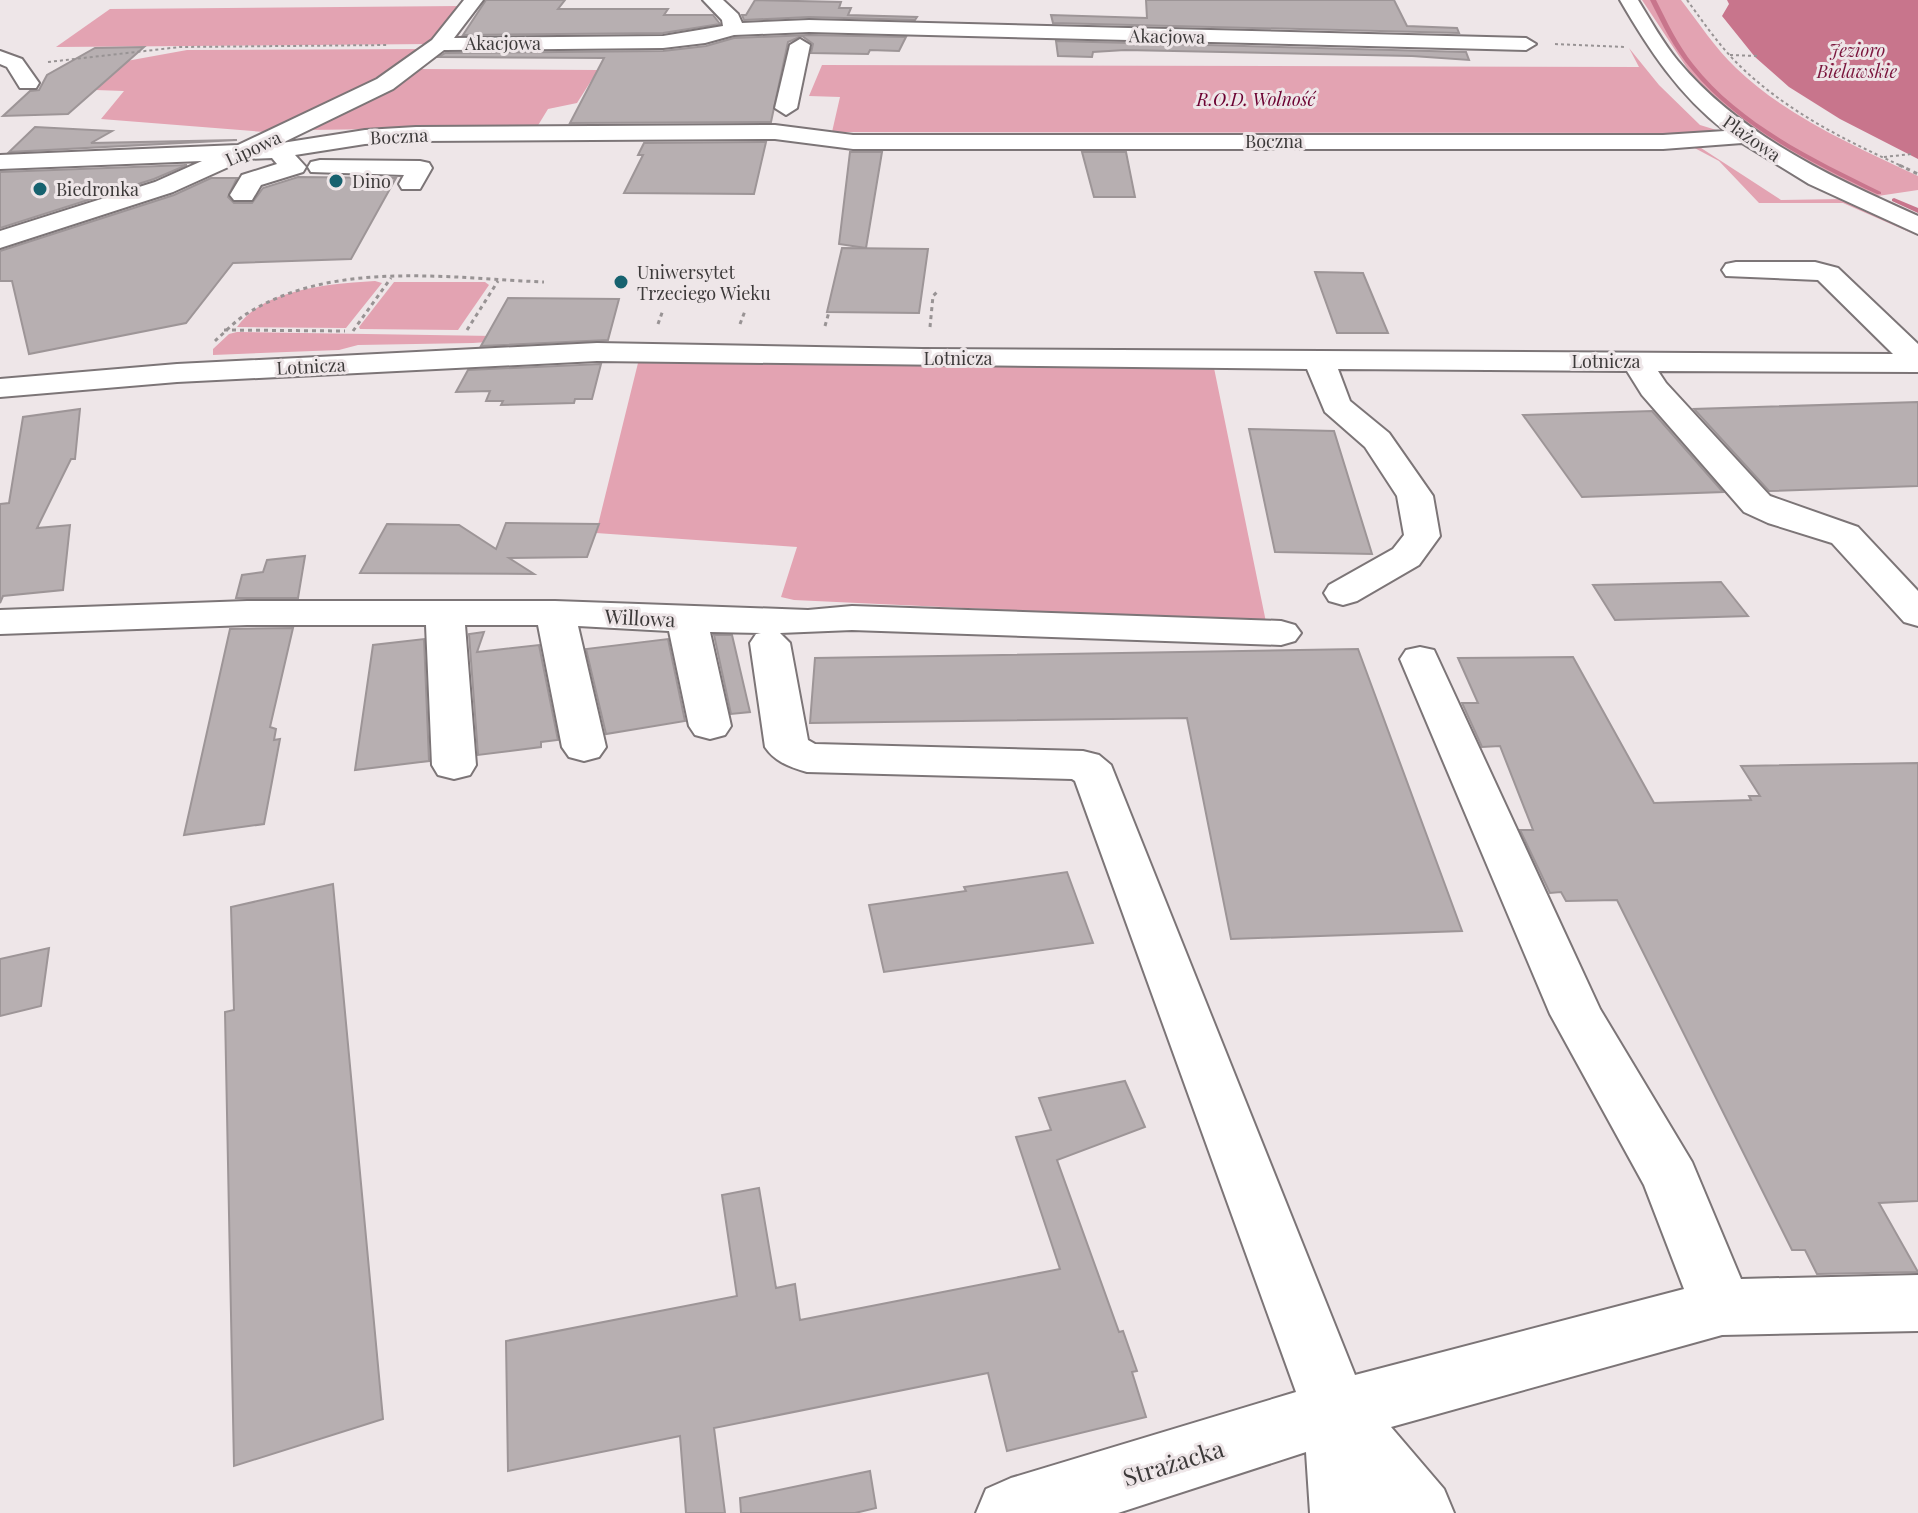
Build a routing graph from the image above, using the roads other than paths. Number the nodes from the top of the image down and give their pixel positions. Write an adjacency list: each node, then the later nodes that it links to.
1 (474, 0): 7 (street, Lipowa)
2 (712, 0): 4 (street)
3 (1629, 0): 16 (street, Plażowa)
4 (733, 29): 5 (street, Akacjowa); 6 (street, Akacjowa)
5 (804, 36): 6 (street, Akacjowa); 8 (street, Akacjowa); 13 (street)
6 (663, 42): 7 (street, Akacjowa)
7 (439, 44): 17 (street, Lipowa)
8 (1526, 44)
9 (7, 60): 10 (street)
10 (28, 83)
11 (568, 108): 14 (street)
12 (762, 108): 13 (street)
13 (786, 108): 15 (street)
14 (553, 132): 15 (street, Boczna); 18 (street, Boczna)
15 (803, 133): 16 (street, Boczna)
16 (1745, 136): 22 (street, Plażowa)
17 (246, 150): 18 (street, Boczna); 19 (street, Boczna); 23 (street, Lipowa)
18 (285, 159): 20 (street); 21 (street)
19 (0, 162)
20 (411, 184)
21 (243, 195)
22 (1918, 226)
23 (0, 240)
24 (1736, 270): 27 (street)
25 (1319, 360): 26 (street, Lotnicza); 28 (street, Lotnicza); 29 (street)
26 (1637, 361): 27 (street, Lotnicza); 32 (street)
27 (1918, 362)
28 (0, 388)
29 (1343, 593)
30 (445, 613): 31 (street, Willowa); 34 (street, Willowa); 40 (street)
31 (555, 613): 33 (street, Willowa); 39 (street)
32 (1918, 614)
33 (687, 620): 35 (street, Willowa); 38 (street)
34 (0, 622)
35 (789, 633): 36 (street, Willowa); 43 (street)
36 (1281, 633)
37 (1420, 659): 42 (street)
38 (710, 726)
39 (584, 747)
40 (454, 765)
41 (1918, 1303): 42 (street, Strażacka)
42 (1722, 1307): 43 (street, Strażacka)
43 (1336, 1411): 44 (street, Strażacka); 45 (street); 46 (street)
44 (1011, 1513)
45 (1345, 1513)
46 (1419, 1513)

